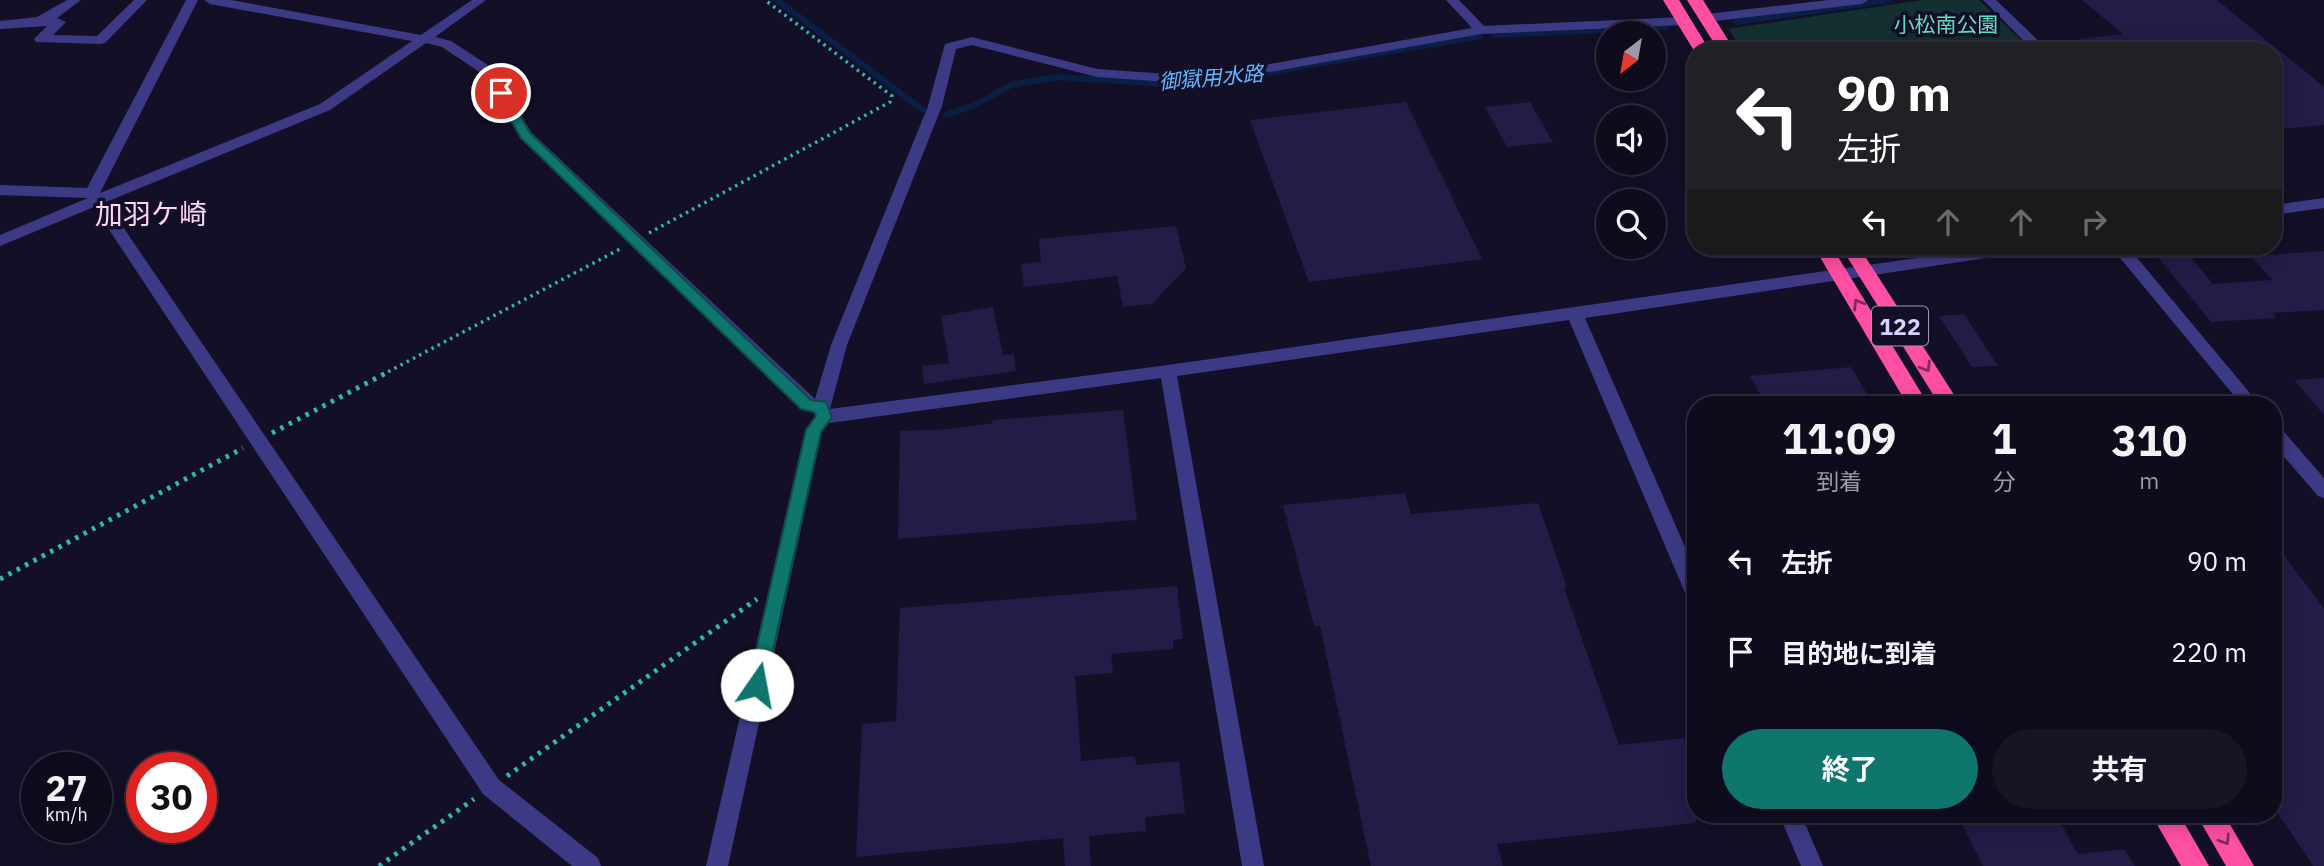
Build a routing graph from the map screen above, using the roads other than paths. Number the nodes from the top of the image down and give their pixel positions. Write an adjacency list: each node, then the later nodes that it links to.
1 (75, 0): 13 (street)
2 (141, 0): 13 (street)
3 (192, 0): 21 (street)
4 (210, 0): 16 (street)
5 (480, 0): 16 (street)
6 (1452, 0): 15 (street)
7 (1671, 0): 12 (highway)
8 (1695, 0): 11 (highway)
9 (1862, 0): 11 (street)
10 (1989, 0): 19 (street)
11 (1707, 19): 18 (highway)
12 (1684, 21): 15 (street); 17 (highway)
13 (41, 22): 14 (street)
14 (0, 25)
15 (1481, 30): 36 (street)
16 (424, 39): 21 (street); 36 (street)
17 (1697, 42)
18 (1721, 42)
19 (2033, 42)
20 (0, 190): 21 (street)
21 (94, 196): 24 (street); 43 (street)
22 (2324, 203): 23 (street)
23 (2282, 209)
24 (0, 241)
25 (1829, 256): 30 (highway, 122)
26 (1856, 256): 29 (highway, 122)
27 (1969, 256): 29 (street)
28 (2127, 256): 35 (street)
29 (1866, 272): 30 (street); 34 (highway, 122, one-way to 34)
30 (1841, 276): 31 (street); 33 (highway, 122, one-way to 30)
31 (1574, 312): 32 (street); 39 (street)
32 (1168, 371): 36 (street); 45 (street)
33 (1913, 396)
34 (1945, 396)
35 (2244, 396)
36 (822, 412): 44 (street)
37 (2282, 442): 38 (street)
38 (2324, 491)
39 (1687, 574)
40 (1794, 823): 46 (street)
41 (2170, 823): 47 (highway)
42 (2215, 823): 48 (highway, one-way to 48)
43 (590, 866)
44 (718, 866)
45 (1253, 866)
46 (1812, 866)
47 (2196, 866)
48 (2241, 866)

